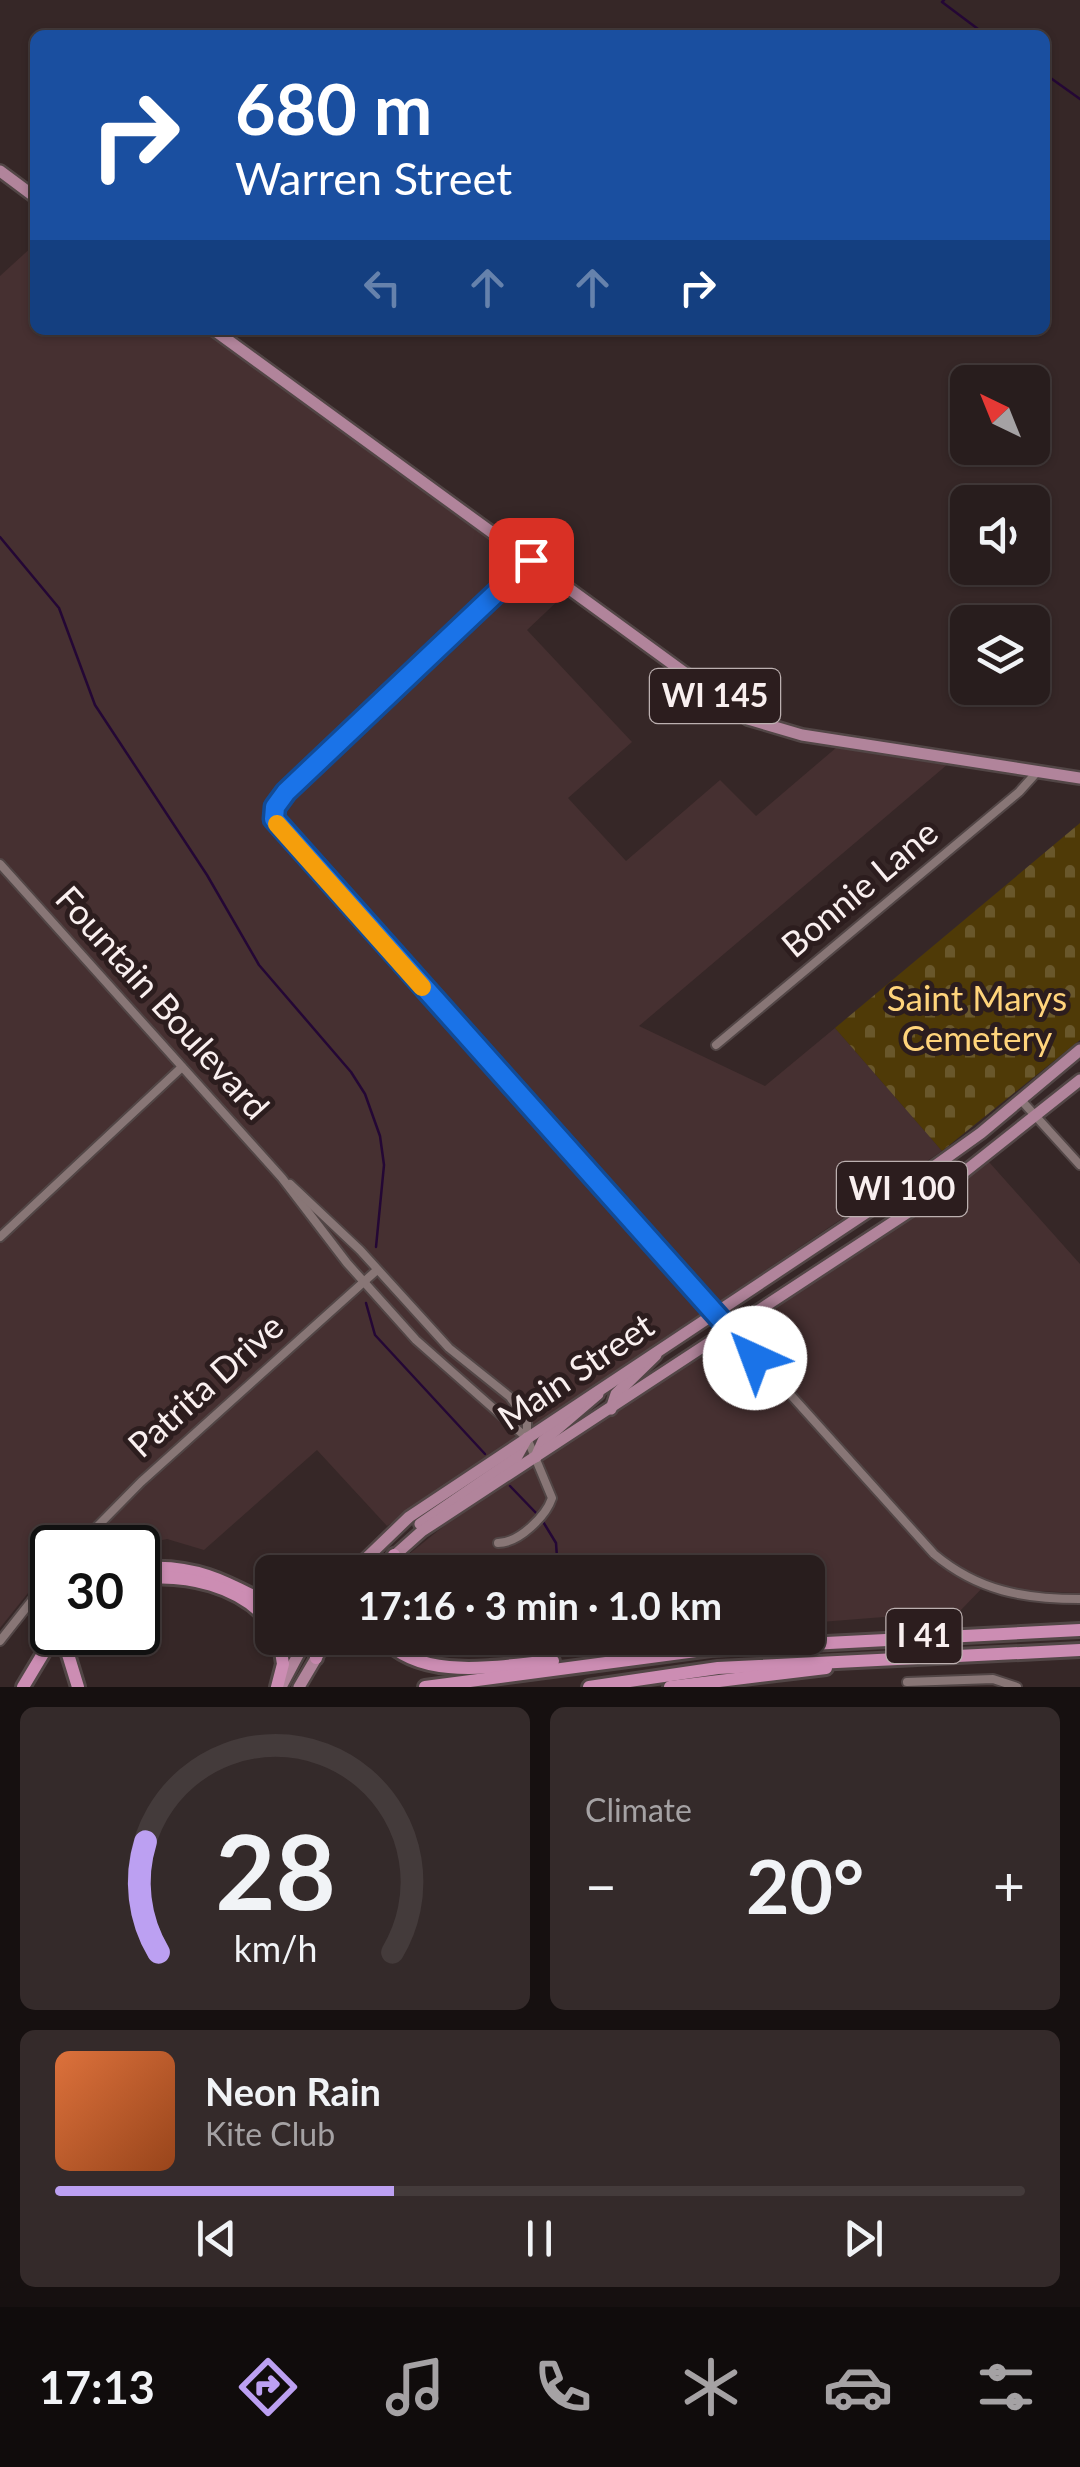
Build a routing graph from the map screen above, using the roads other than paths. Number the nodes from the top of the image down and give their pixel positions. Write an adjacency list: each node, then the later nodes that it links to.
1 (0, 171): 2 (main road)
2 (30, 193)
3 (221, 335): 4 (main road, WI 145)
4 (531, 560): 5 (main road, WI 145); 21 (street)
5 (1036, 772): 6 (main road, WI 145); 8 (street, Bonnie Lane)
6 (1080, 778)
7 (0, 864): 10 (street, Fountain Boulevard)
8 (716, 1045)
9 (1080, 1050): 12 (main road, Main Street / WI 100)
10 (182, 1067): 15 (street, Fountain Boulevard); 18 (street)
11 (1080, 1080): 13 (main road, Main Street / WI 100)
12 (1021, 1100): 13 (street); 16 (main road, Main Street / WI 100)
13 (1037, 1117): 14 (street); 17 (main road, Main Street / WI 100)
14 (1080, 1165)
15 (282, 1178): 19 (street, Fountain Boulevard); 20 (street, Fountain Boulevard)
16 (885, 1200): 17 (main road); 21 (main road, Main Street / WI 100)
17 (898, 1218): 22 (main road, Main Street / WI 100)
18 (0, 1237)
19 (377, 1270): 20 (street, Patrita Drive); 26 (street, Fountain Boulevard)
20 (364, 1282): 26 (street, Fountain Boulevard); 28 (street, Patrita Drive)
21 (714, 1314): 22 (street); 23 (main road, Main Street / WI 100)
22 (728, 1330): 25 (main road, Main Street / WI 100); 37 (street)
23 (662, 1347): 24 (main road, Main Street / WI 100); 25 (main road)
24 (606, 1384): 26 (main road, Main Street / WI 100); 27 (main road)
25 (611, 1409): 27 (main road, Main Street / WI 100)
26 (527, 1438): 27 (street); 30 (main road); 31 (main road, Main Street / WI 100)
27 (536, 1457): 29 (street); 30 (main road, Main Street / WI 100)
28 (99, 1525)
29 (498, 1543)
30 (398, 1551): 32 (main road, Main Street / WI 100); 33 (highway, WI 100)
31 (369, 1555)
32 (394, 1555)
33 (395, 1555)
34 (160, 1570): 36 (highway)
35 (160, 1577): 39 (highway)
36 (255, 1596)
37 (1080, 1599)
38 (30, 1603): 41 (street)
39 (255, 1609)
40 (1080, 1630): 52 (highway, I 41)
41 (0, 1641)
42 (1080, 1650): 50 (highway, I 41)
43 (43, 1655): 54 (highway)
44 (67, 1655): 55 (highway)
45 (282, 1655): 56 (highway)
46 (297, 1655): 56 (main road)
47 (316, 1655): 51 (highway)
48 (318, 1655): 51 (main road)
49 (407, 1655): 52 (highway)
50 (878, 1657): 59 (highway, I 41); 60 (highway)
51 (316, 1658): 57 (main road)
52 (621, 1659): 58 (highway, I 41)
53 (907, 1682): 61 (street)
54 (24, 1687)
55 (78, 1687)
56 (279, 1687)
57 (300, 1687)
58 (424, 1687)
59 (589, 1687)
60 (670, 1687)
61 (1017, 1687)

